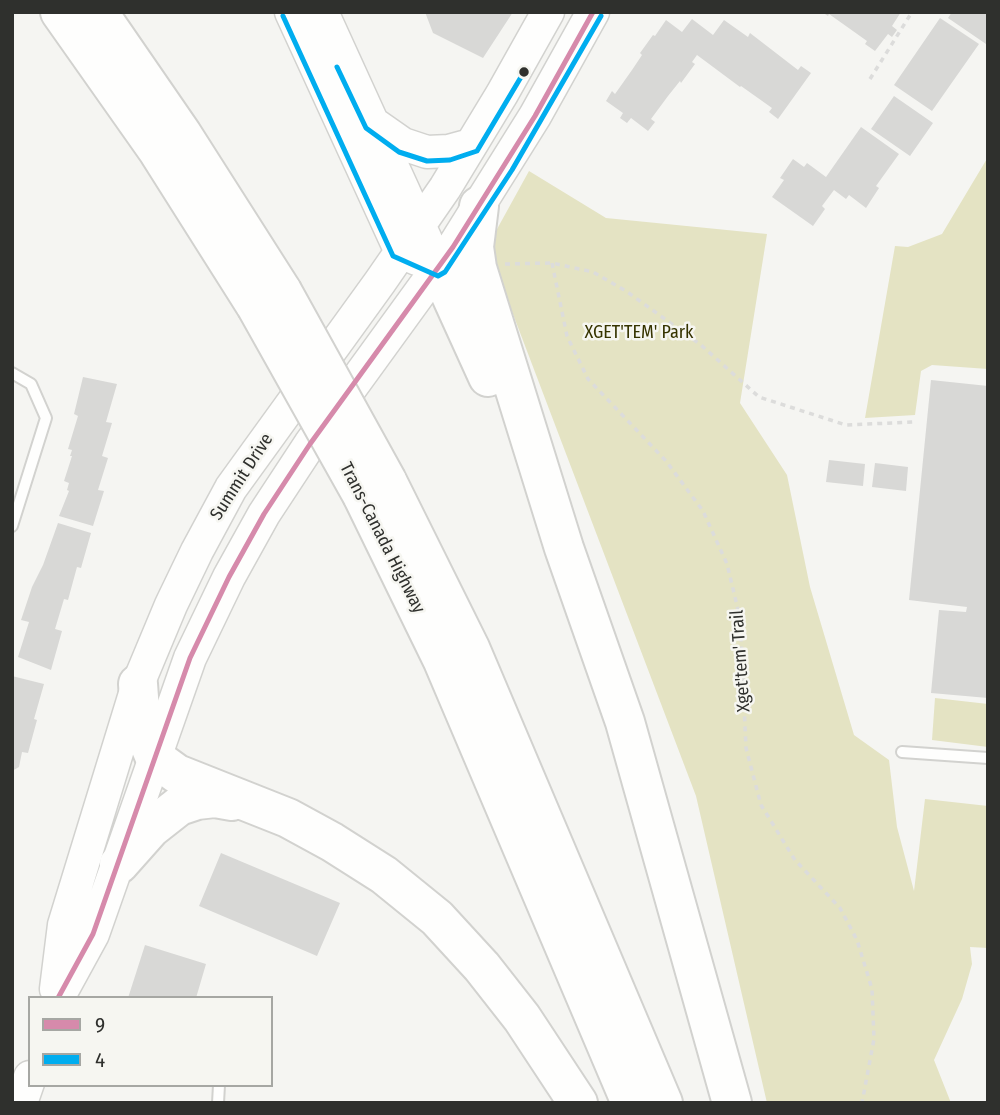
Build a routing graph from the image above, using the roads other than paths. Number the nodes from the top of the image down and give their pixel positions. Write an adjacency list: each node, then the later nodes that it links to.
1 (60, 12): 13 (highway, Trans-Canada Highway)
2 (98, 12): 13 (highway, Trans-Canada Highway)
3 (290, 12): 11 (main road)
4 (322, 12): 7 (main road)
5 (548, 12): 8 (main road, Summit Drive)
6 (593, 12): 9 (main road, Summit Drive)
7 (372, 122): 8 (main road); 10 (main road)
8 (471, 145): 10 (main road, Summit Drive)
9 (479, 206): 12 (main road, Summit Drive); 17 (highway)
10 (420, 225): 11 (main road, Summit Drive); 12 (main road)
11 (401, 252): 12 (main road); 18 (main road, Summit Drive)
12 (438, 267): 17 (highway); 20 (main road, Summit Drive)
13 (269, 298): 15 (highway, Trans-Canada Highway, bridge)
14 (12, 373): 16 (lane)
15 (374, 488): 29 (highway, Trans-Canada Highway); 30 (highway, Trans-Canada Highway)
16 (12, 526)
17 (564, 548): 31 (highway)
18 (138, 684): 20 (highway); 24 (main road, Summit Drive)
19 (902, 751): 21 (lane)
20 (155, 758): 22 (highway); 23 (main road, Summit Drive)
21 (988, 758)
22 (244, 803): 23 (highway); 28 (highway)
23 (119, 864): 25 (main road, Summit Drive)
24 (56, 996)
25 (57, 996)
26 (28, 1083): 27 (main road)
27 (21, 1103)
28 (578, 1103)
29 (631, 1103)
30 (663, 1103)
31 (733, 1103)

